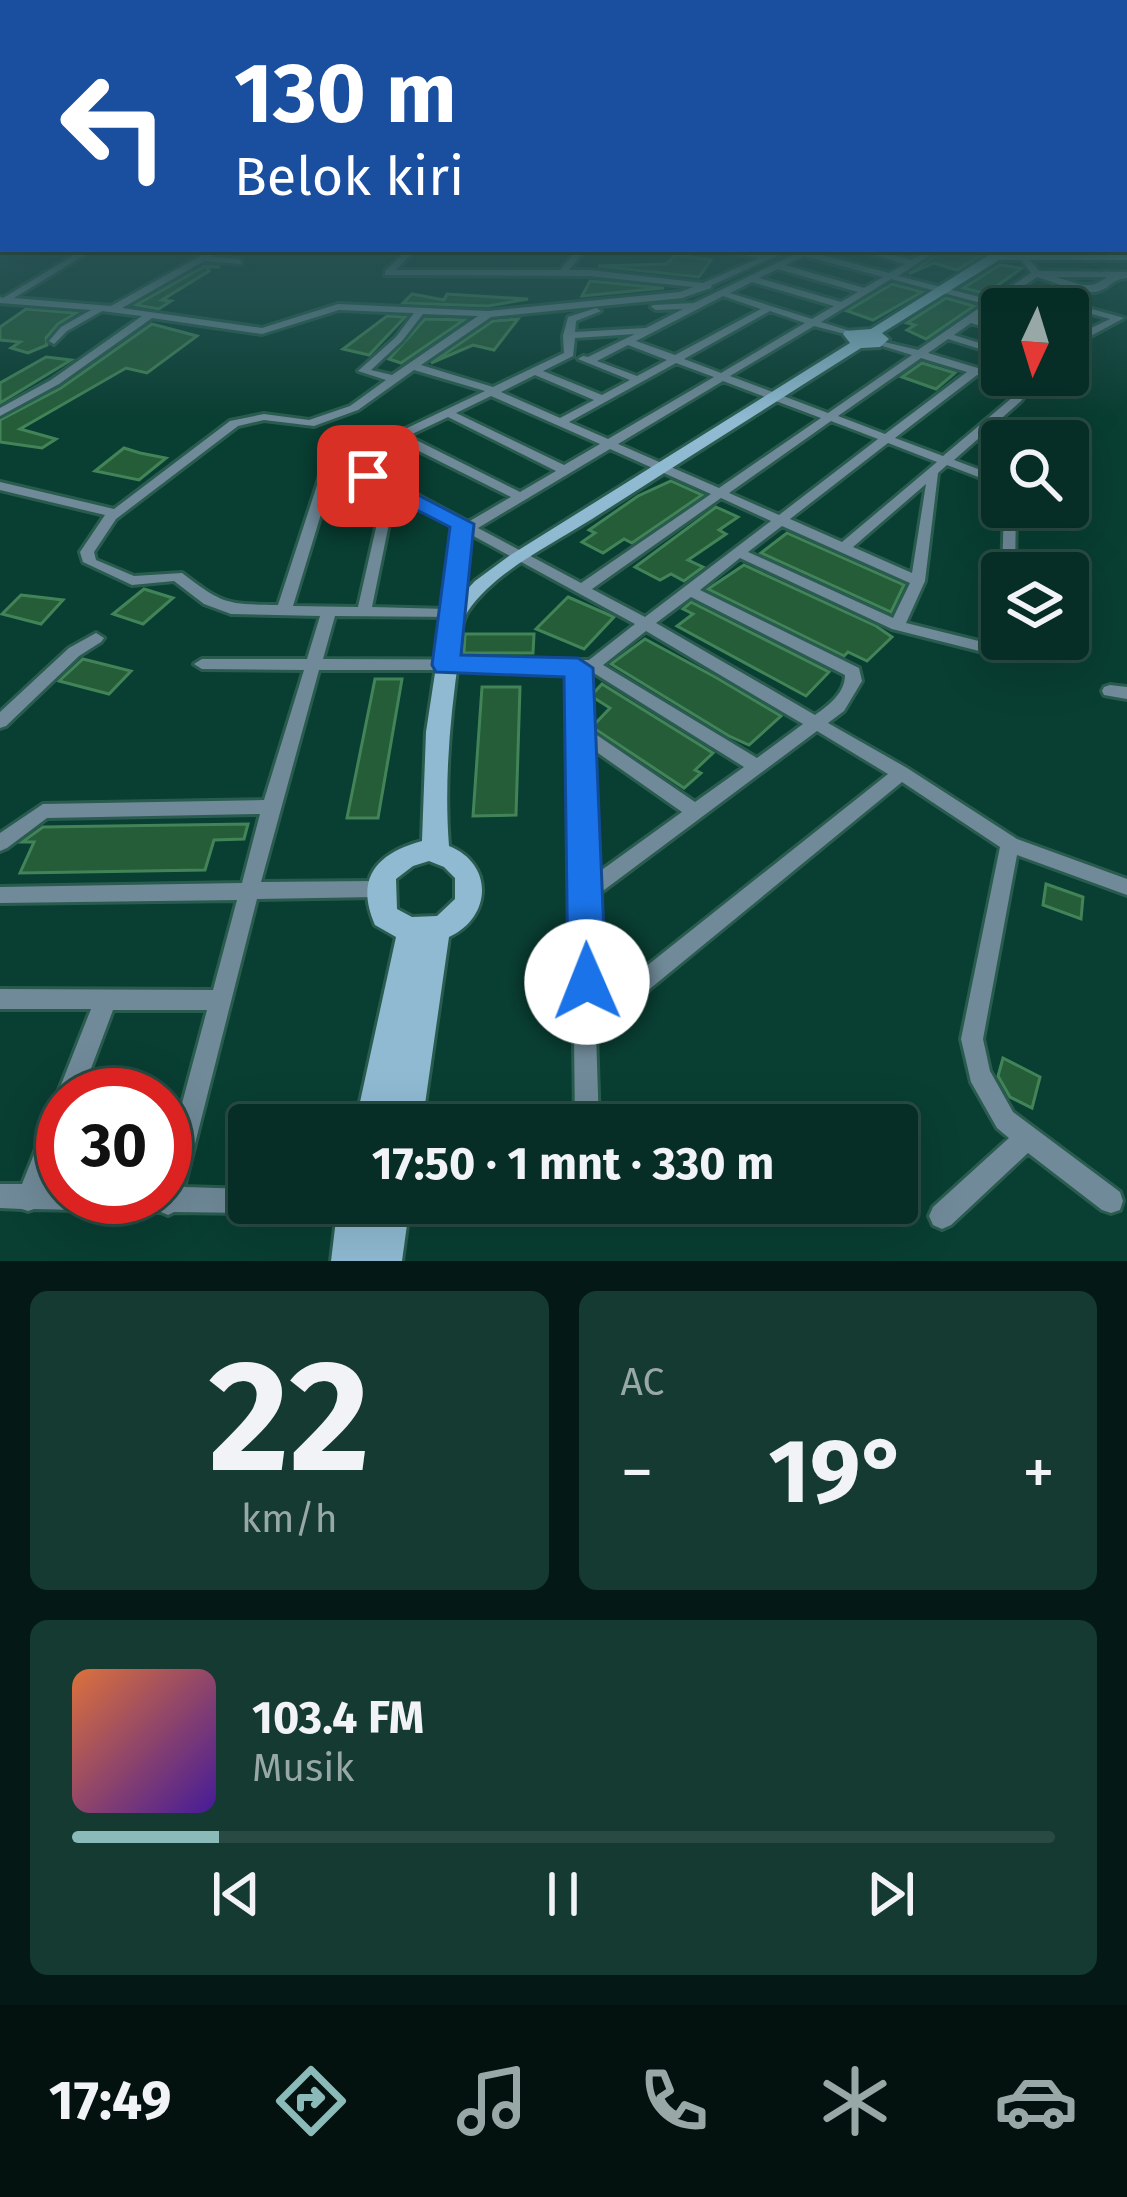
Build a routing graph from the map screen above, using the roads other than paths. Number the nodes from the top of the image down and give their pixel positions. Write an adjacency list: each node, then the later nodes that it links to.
1 (23, 302): 13 (street)
2 (120, 302): 13 (street)
3 (616, 302): 17 (street)
4 (706, 302): 10 (street)
5 (750, 302): 11 (street)
6 (830, 302): 9 (street)
7 (846, 302): 9 (street)
8 (922, 302): 26 (street)
9 (841, 305): 20 (street)
10 (696, 306): 22 (street); 24 (street)
11 (769, 308): 20 (street); 32 (street)
12 (1089, 308): 18 (street)
13 (106, 309): 16 (street); 27 (street)
14 (420, 312): 16 (street); 17 (street); 39 (street)
15 (981, 312): 19 (street)
16 (151, 314): 41 (street)
17 (488, 314): 34 (street)
18 (1123, 316): 23 (street)
19 (970, 320): 21 (street); 25 (street)
20 (813, 322): 26 (street); 38 (street)
21 (981, 323)
22 (652, 329): 24 (street); 28 (street)
23 (1091, 333)
24 (568, 336): 31 (street)
25 (947, 336): 29 (street); 30 (street)
26 (865, 338): 30 (street); 45 (street)
27 (54, 341)
28 (630, 342): 32 (street); 33 (street)
29 (981, 347)
30 (918, 352): 35 (street); 49 (street)
31 (569, 354): 33 (street); 36 (street)
32 (675, 359): 38 (street); 40 (street)
33 (589, 361): 40 (street)
34 (413, 366): 39 (street); 43 (street)
35 (975, 371): 37 (street); 52 (street)
36 (537, 372): 43 (street); 46 (street)
37 (981, 372)
38 (721, 377): 45 (street); 53 (street)
39 (394, 379): 64 (street)
40 (639, 380): 46 (street)
41 (44, 388): 42 (street); 47 (street)
42 (63, 392)
43 (495, 392): 48 (street); 50 (street)
44 (1019, 396): 54 (street)
45 (773, 398): 49 (street); 56 (street)
46 (602, 399): 50 (street)
47 (0, 412)
48 (448, 413): 51 (street); 57 (street)
49 (828, 420): 52 (street); 62 (street)
50 (561, 422): 53 (street)
51 (399, 436): 55 (street); 63 (street)
52 (882, 438): 54 (street); 65 (street)
53 (608, 443): 56 (street); 57 (street)
54 (946, 461): 58 (street); 59 (street)
55 (346, 463): 61 (street); 73 (street)
56 (661, 466): 62 (street); 69 (street)
57 (562, 469): 63 (street)
58 (981, 474)
59 (933, 475): 67 (street); 70 (street)
60 (0, 486): 64 (street)
61 (390, 489): 66 (street); 75 (street)
62 (722, 494): 65 (street); 71 (street)
63 (519, 496): 66 (street)
64 (115, 515): 73 (street)
65 (778, 520): 67 (street); 68 (street)
66 (465, 526): 69 (street); 76 (street)
67 (842, 549): 70 (street)
68 (740, 553): 72 (street); 78 (street)
69 (521, 557): 71 (street); 76 (street)
70 (918, 581): 78 (street)
71 (582, 589): 77 (street)
72 (691, 591): 77 (street); 86 (street)
73 (284, 610): 74 (street)
74 (329, 611): 75 (street); 82 (street)
75 (364, 612): 76 (street)
76 (454, 614): 83 (street)
77 (646, 624): 84 (street); 86 (street)
78 (897, 626): 80 (street)
79 (96, 638): 85 (street)
80 (981, 647)
81 (202, 664): 82 (street)
82 (311, 665): 83 (street); 90 (street)
83 (446, 665): 84 (street); 94 (street)
84 (585, 666): 87 (street); 88 (street)
85 (0, 722)
86 (817, 723): 88 (street); 89 (street)
87 (581, 733): 91 (street); 98 (street)
88 (757, 766): 91 (street)
89 (907, 777): 93 (street); 104 (street)
90 (271, 807): 92 (street); 97 (street)
91 (694, 811): 98 (street)
92 (0, 843)
93 (1010, 844): 95 (street); 110 (street)
94 (436, 851): 96 (street); 100 (street)
95 (1127, 887)
96 (377, 889): 97 (street); 100 (street)
97 (250, 892): 99 (street); 103 (street)
98 (585, 893): 104 (street)
99 (0, 895)
100 (424, 930): 106 (street); 107 (street)
101 (0, 998): 102 (street)
102 (106, 998): 103 (street); 105 (street)
103 (222, 1000): 109 (street)
104 (587, 1027): 108 (street)
105 (79, 1068)
106 (378, 1104)
107 (407, 1104)
108 (587, 1104)
109 (192, 1112)
110 (1026, 1138): 116 (street); 118 (street)
111 (36, 1179): 113 (street)
112 (0, 1196): 113 (street)
113 (28, 1199): 114 (street)
114 (36, 1199)
115 (228, 1201): 117 (street)
116 (1111, 1201)
117 (192, 1202)
118 (942, 1216)
119 (382, 1224): 120 (street)
120 (367, 1253)

